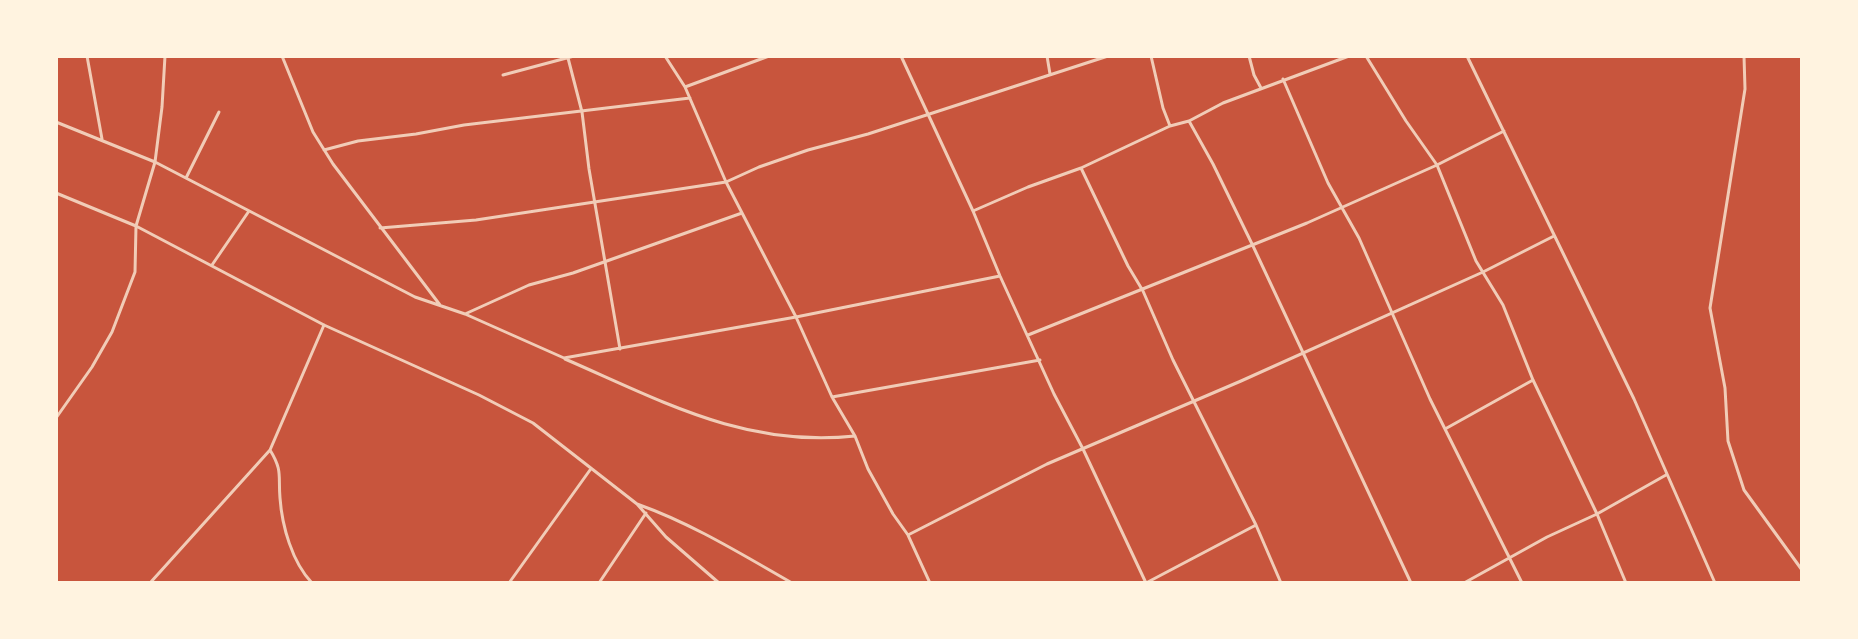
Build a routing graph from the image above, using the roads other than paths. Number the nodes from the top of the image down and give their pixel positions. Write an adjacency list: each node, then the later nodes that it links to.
1 (87, 56): 30 (street)
2 (165, 56): 32 (street)
3 (282, 56): 31 (street)
4 (574, 56): 16 (street)
5 (665, 56): 20 (street)
6 (769, 56): 20 (street)
7 (901, 56): 25 (street)
8 (1047, 56): 17 (street)
9 (1108, 56): 17 (street)
10 (1151, 56): 28 (street)
11 (1249, 56): 21 (street)
12 (1349, 56): 19 (street)
13 (1366, 56): 33 (street)
14 (1467, 56): 29 (street)
15 (1744, 56): 78 (street)
16 (568, 58): 18 (street); 24 (street)
17 (1050, 74): 25 (street)
18 (503, 75)
19 (1283, 80): 21 (street); 39 (street)
20 (685, 87): 22 (street)
21 (1261, 88): 26 (street)
22 (690, 98): 24 (street); 36 (street)
23 (219, 112): 35 (street)
24 (582, 112): 31 (street); 38 (street)
25 (929, 113): 36 (street); 41 (street)
26 (1189, 121): 28 (street); 46 (street)
27 (56, 122): 30 (street)
28 (1170, 126): 34 (street)
29 (1504, 132): 33 (street); 45 (street)
30 (102, 139): 32 (street)
31 (324, 150): 44 (street)
32 (155, 162): 35 (street); 43 (street)
33 (1437, 165): 39 (street); 49 (street)
34 (1081, 168): 41 (street); 51 (street)
35 (186, 178): 40 (street)
36 (726, 182): 38 (street); 42 (street)
37 (56, 192): 43 (street)
38 (596, 202): 44 (street); 47 (street)
39 (1343, 206): 46 (street); 53 (street)
40 (249, 211): 48 (street); 52 (street)
41 (973, 211): 50 (street)
42 (742, 213): 47 (street); 55 (street)
43 (136, 226): 48 (street); 65 (street)
44 (380, 228): 52 (street)
45 (1554, 236): 49 (street); 71 (street)
46 (1252, 246): 51 (street); 59 (street)
47 (604, 261): 54 (street); 58 (street)
48 (212, 265): 56 (street)
49 (1483, 272): 53 (street); 62 (street)
50 (1000, 276): 55 (street); 57 (street)
51 (1143, 290): 57 (street); 64 (street)
52 (441, 306): 54 (street)
53 (1392, 312): 59 (street); 66 (street)
54 (465, 314): 60 (street)
55 (796, 317): 58 (street); 63 (street)
56 (324, 324): 69 (street); 70 (street)
57 (1028, 335): 61 (street)
58 (620, 349): 60 (street)
59 (1301, 352): 64 (street); 88 (street)
60 (564, 358): 67 (street)
61 (1040, 360): 63 (street); 68 (street)
62 (1533, 380): 66 (street); 74 (street)
63 (832, 397): 67 (street)
64 (1194, 402): 68 (street); 75 (street)
65 (56, 418)
66 (1445, 429): 77 (street)
67 (855, 436): 76 (street)
68 (1083, 449): 76 (street); 86 (street)
69 (270, 450): 79 (street); 80 (street)
70 (590, 470): 72 (street); 81 (street)
71 (1666, 475): 74 (street); 92 (street)
72 (637, 504): 73 (street); 84 (street)
73 (646, 513): 82 (street); 83 (street)
74 (1597, 514): 77 (street); 91 (street)
75 (1256, 525): 86 (street); 87 (street)
76 (908, 535): 85 (street)
77 (1508, 558): 89 (street); 90 (street)
78 (1802, 570)
79 (150, 583)
80 (312, 583)
81 (509, 583)
82 (599, 583)
83 (719, 583)
84 (792, 583)
85 (930, 583)
86 (1146, 583)
87 (1281, 583)
88 (1410, 583)
89 (1464, 583)
90 (1522, 583)
91 (1626, 583)
92 (1715, 583)

